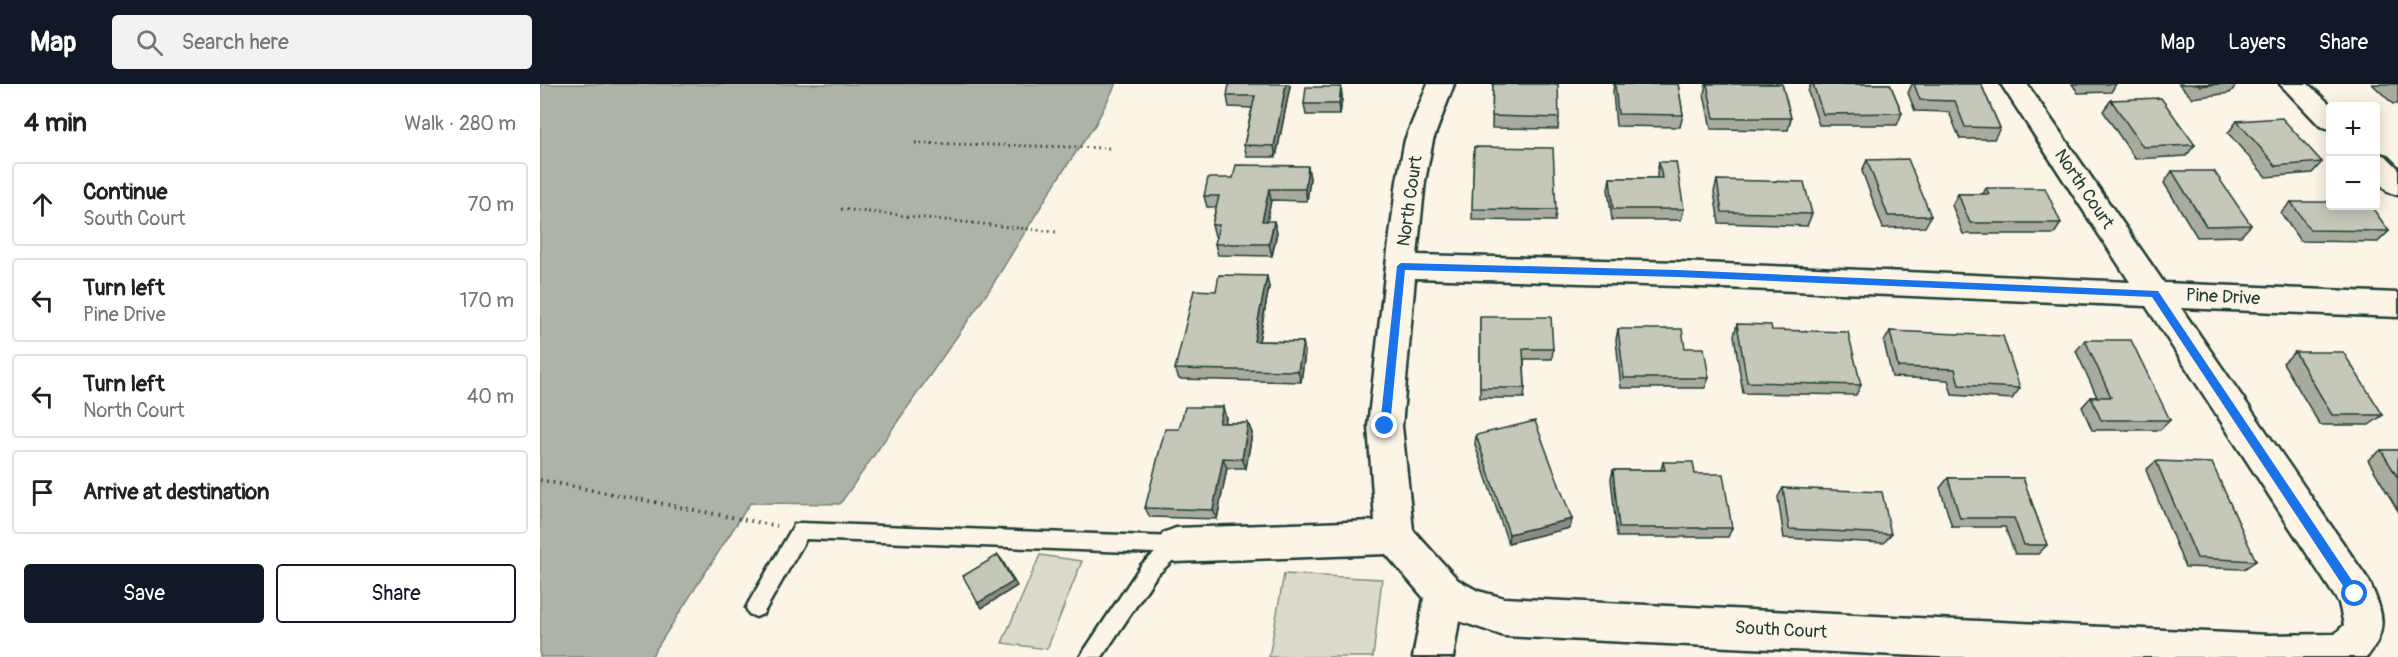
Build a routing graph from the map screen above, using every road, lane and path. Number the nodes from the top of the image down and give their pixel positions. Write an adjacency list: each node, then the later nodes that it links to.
1 (1441, 84): 11 (street, North Court)
2 (2014, 84): 12 (street, North Court)
3 (2293, 84): 4 (street)
4 (2326, 115)
5 (915, 143): 6 (path)
6 (1108, 148)
7 (2380, 167): 8 (street)
8 (2398, 185)
9 (841, 209): 10 (path)
10 (1056, 232)
11 (1401, 266): 12 (street, Pine Drive); 16 (street, North Court)
12 (2154, 294): 13 (street, Pine Drive); 18 (street, South Court)
13 (2398, 305)
14 (540, 480): 15 (path)
15 (801, 531): 17 (lane); 19 (lane)
16 (1395, 537): 17 (street); 18 (street, South Court)
17 (1176, 545): 20 (lane)
18 (1444, 593): 21 (street)
19 (756, 608)
20 (1090, 657)
21 (1433, 657)

